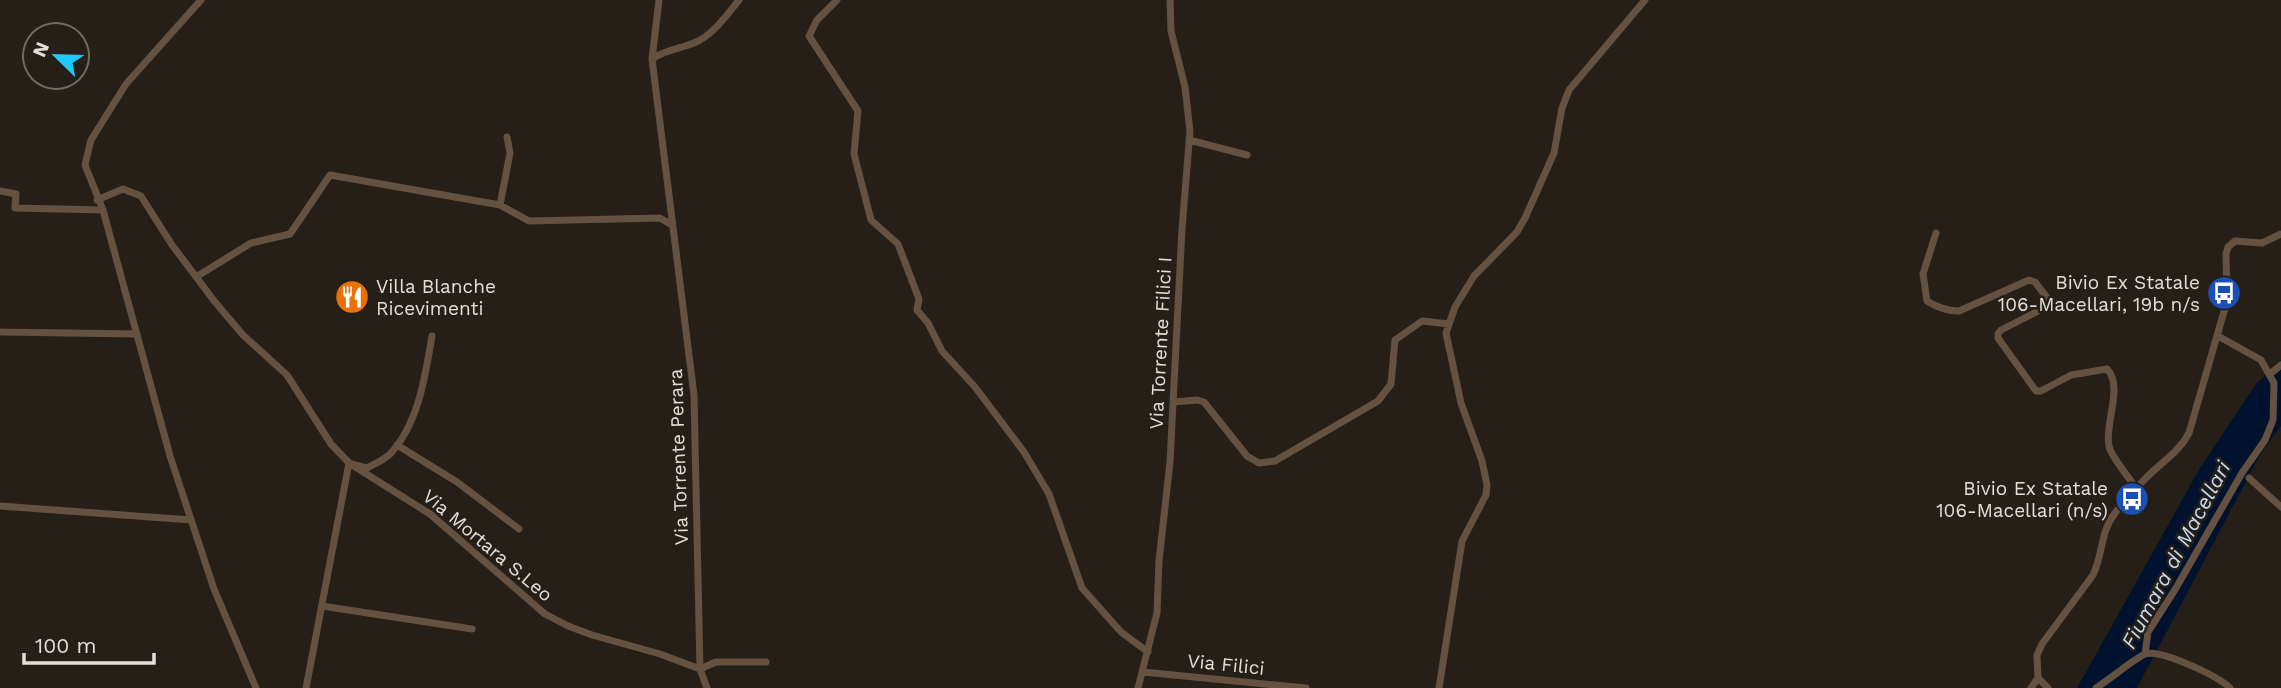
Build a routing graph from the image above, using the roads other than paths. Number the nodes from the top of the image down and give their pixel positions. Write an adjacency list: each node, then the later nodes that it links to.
1 (201, 0): 12 (street)
2 (659, 0): 7 (street, Via Torrente Perara)
3 (739, 0): 7 (street)
4 (837, 0): 37 (street)
5 (1170, 0): 9 (street, Via Torrente Filici I)
6 (1645, 0): 19 (street)
7 (652, 59): 15 (street, Via Torrente Perara)
8 (506, 137): 13 (street)
9 (1189, 141): 10 (street); 26 (street, Via Torrente Filici I)
10 (1247, 155)
11 (0, 191): 14 (street)
12 (97, 200): 14 (street); 18 (street, Via Mortara S.Leo)
13 (500, 205): 15 (street); 18 (street)
14 (103, 210): 21 (street)
15 (672, 225): 40 (street, Via Torrente Perara)
16 (1936, 233): 30 (street)
17 (2281, 234): 23 (street)
18 (196, 277): 28 (street, Via Mortara S.Leo)
19 (1449, 324): 26 (street); 48 (street)
20 (0, 332): 21 (street)
21 (137, 334): 33 (street)
22 (432, 336): 27 (street)
23 (2218, 336): 25 (street); 30 (street)
24 (2281, 365): 25 (street)
25 (2270, 374): 38 (street)
26 (1173, 402): 37 (street, Via Torrente Filici I)
27 (397, 445): 28 (street); 34 (street)
28 (349, 463): 35 (street); 40 (street, Via Mortara S.Leo)
29 (2249, 478): 32 (street)
30 (2136, 488): 42 (street)
31 (0, 506): 33 (street)
32 (2281, 506)
33 (191, 520): 43 (street)
34 (519, 529)
35 (321, 606): 36 (street); 44 (street)
36 (472, 629)
37 (1148, 652): 41 (street, Via Torrente Filici I)
38 (2145, 654): 51 (street); 52 (street)
39 (766, 662): 40 (street)
40 (700, 669): 45 (street, Via Torrente Perara)
41 (1143, 672): 46 (street, Via Torrente Filici I); 47 (street, Via Filici)
42 (2038, 678): 49 (street); 50 (street)
43 (256, 688)
44 (306, 688)
45 (707, 688)
46 (1138, 688)
47 (1306, 688)
48 (1439, 688)
49 (2031, 688)
50 (2048, 688)
51 (2096, 688)
52 (2230, 688)

